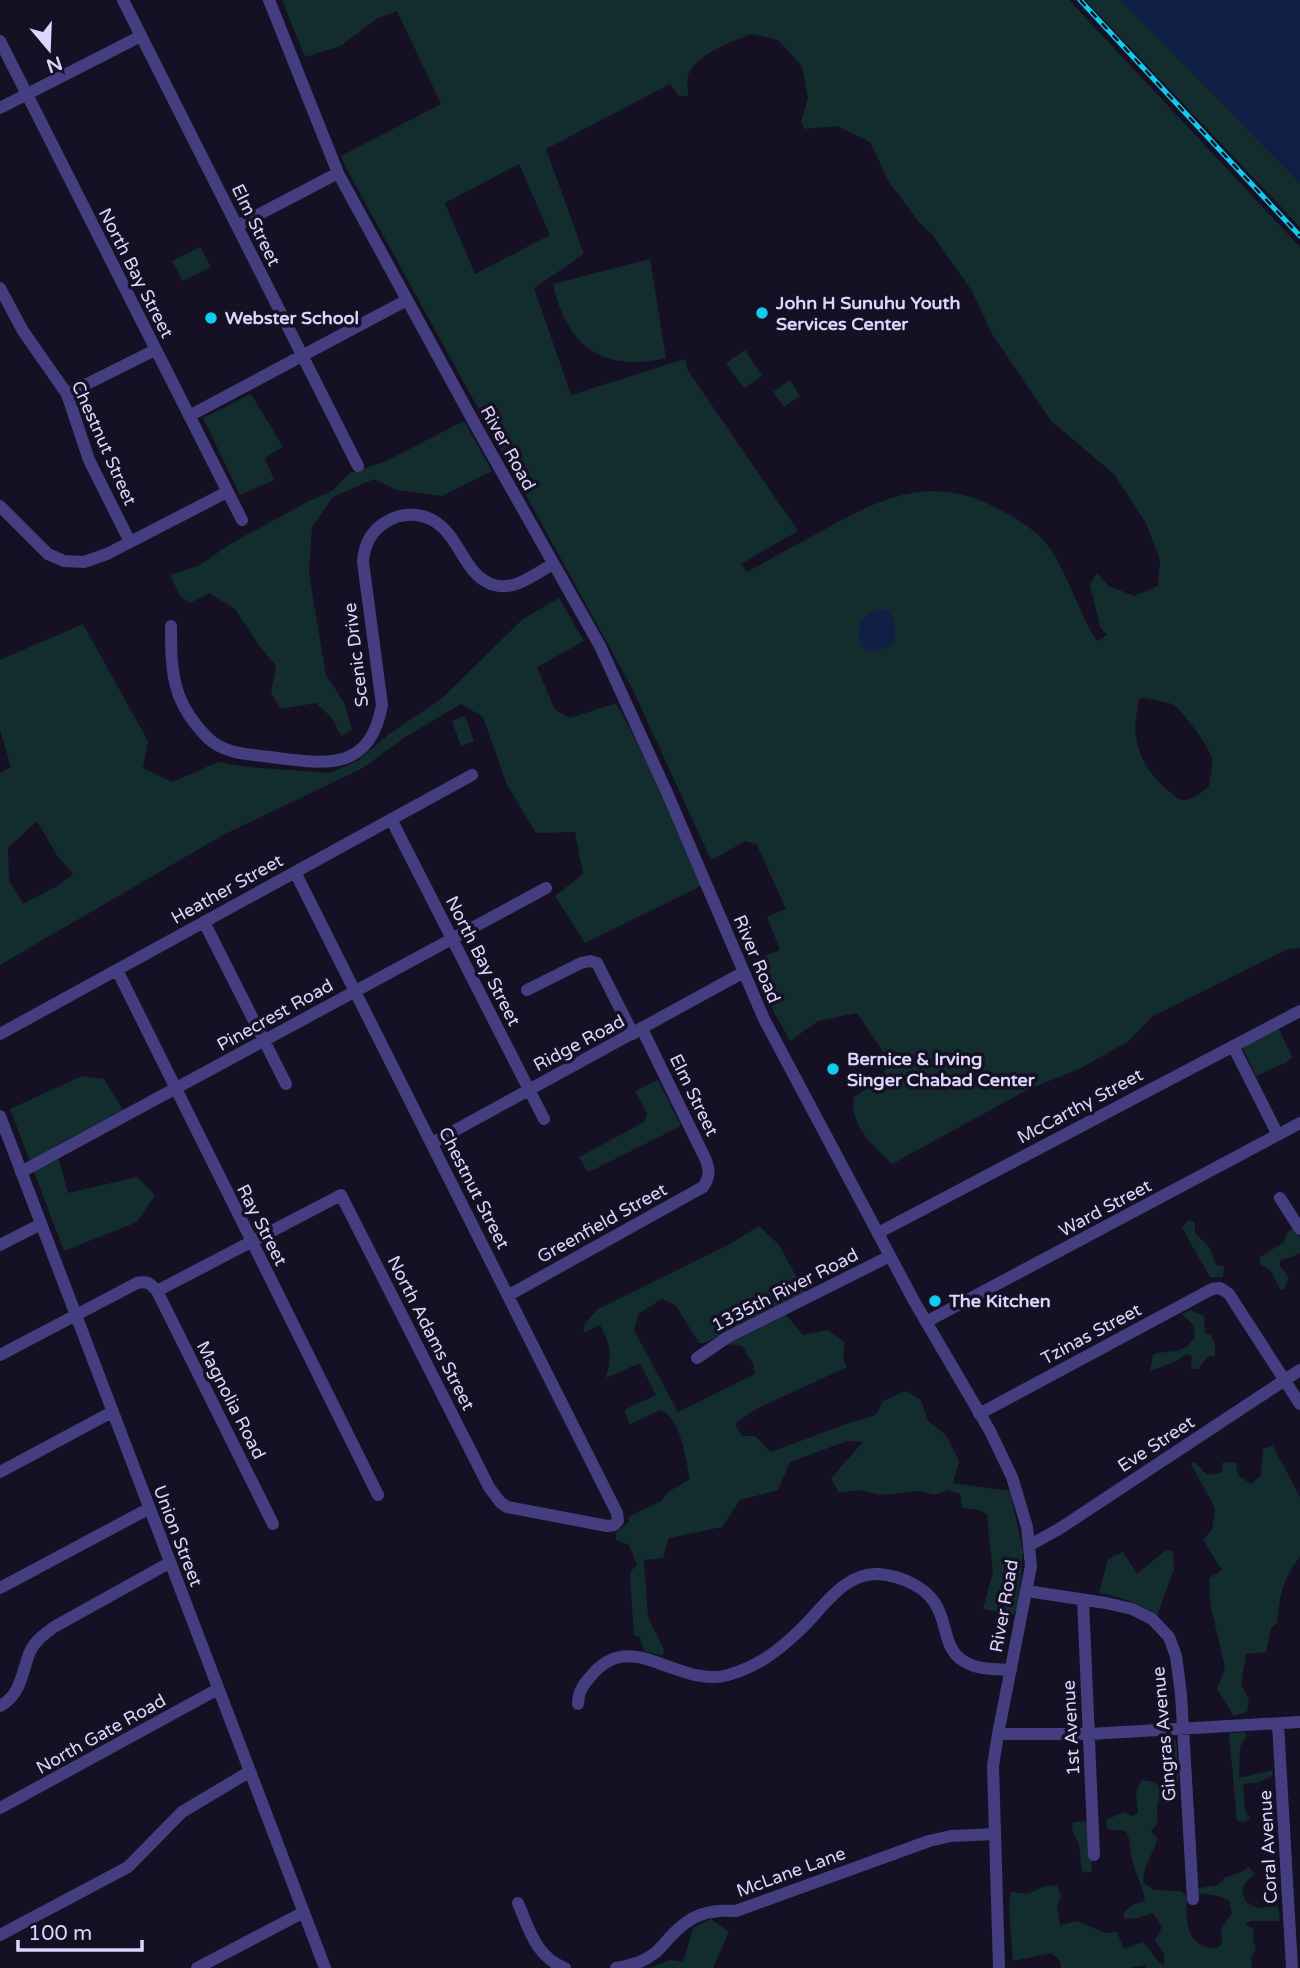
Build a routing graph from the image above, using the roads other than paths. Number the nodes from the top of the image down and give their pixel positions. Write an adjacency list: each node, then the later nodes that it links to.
1 (123, 0): 3 (street, Elm Street)
2 (269, 0): 7 (street, River Road)
3 (141, 36): 5 (street); 8 (street, Elm Street)
4 (0, 41): 5 (street, North Bay Street)
5 (27, 94): 6 (street); 11 (street, North Bay Street)
6 (0, 108)
7 (338, 173): 8 (street); 10 (street, River Road)
8 (237, 226): 12 (street, Elm Street)
9 (0, 288): 13 (street, Chestnut Street)
10 (407, 300): 12 (street); 20 (street, River Road)
11 (155, 350): 13 (street); 14 (street, North Bay Street)
12 (303, 357): 14 (street); 15 (street, Elm Street)
13 (67, 394): 19 (street, Chestnut Street)
14 (189, 416): 16 (street, North Bay Street)
15 (358, 466)
16 (227, 492): 18 (street, North Bay Street); 19 (street)
17 (0, 506): 19 (street)
18 (242, 520)
19 (130, 542)
20 (553, 565): 21 (street, Scenic Drive); 29 (street, River Road)
21 (171, 626)
22 (472, 775): 23 (street, Heather Street)
23 (391, 819): 24 (street, Heather Street); 27 (street, North Bay Street)
24 (295, 872): 26 (street, Heather Street); 31 (street, Chestnut Street)
25 (546, 888): 27 (street, Pinecrest Road)
26 (204, 922): 28 (street, Heather Street); 35 (street)
27 (452, 940): 31 (street, Pinecrest Road); 39 (street, North Bay Street)
28 (117, 970): 34 (street, Heather Street); 38 (street, Ray Street)
29 (744, 972): 33 (street, Ridge Road); 50 (street, River Road)
30 (527, 990): 33 (street, Elm Street)
31 (356, 991): 35 (street, Pinecrest Road); 44 (street, Chestnut Street)
32 (1300, 1011): 36 (street, McCarthy Street)
33 (637, 1031): 39 (street, Ridge Road); 46 (street, Elm Street)
34 (0, 1034)
35 (264, 1041): 37 (street); 38 (street, Pinecrest Road)
36 (1233, 1046): 43 (street); 50 (street, McCarthy Street)
37 (286, 1084)
38 (175, 1090): 45 (street, Pinecrest Road); 51 (street, Ray Street)
39 (529, 1090): 41 (street, North Bay Street); 44 (street, Ridge Road)
40 (0, 1116): 45 (street, Union Street)
41 (544, 1119)
42 (1300, 1123): 43 (street, Ward Street)
43 (1278, 1135): 57 (street, Ward Street)
44 (432, 1143): 55 (street, Chestnut Street)
45 (21, 1172): 48 (street, Union Street)
46 (709, 1179): 55 (street, Greenfield Street)
47 (1280, 1198): 49 (street)
48 (41, 1224): 52 (street); 56 (street, Union Street)
49 (1300, 1229)
50 (878, 1233): 53 (street, River Road)
51 (251, 1241): 54 (street); 66 (street, Ray Street); 68 (street, North Adams Street)
52 (0, 1245)
53 (890, 1256): 57 (street, River Road); 59 (street, 1335th River Road)
54 (157, 1291): 56 (street); 69 (street, Magnolia Road)
55 (509, 1295): 68 (street, Chestnut Street)
56 (75, 1315): 58 (street); 63 (street, Union Street)
57 (926, 1322): 64 (street, River Road)
58 (0, 1355)
59 (697, 1358)
60 (1300, 1370): 61 (street, Eve Street)
61 (1285, 1380): 62 (street); 64 (street, Tzinas Street); 70 (street, Eve Street)
62 (1300, 1404)
63 (112, 1412): 65 (street); 67 (street, Union Street)
64 (979, 1414): 70 (street, River Road)
65 (0, 1472)
66 (378, 1495)
67 (148, 1509): 71 (street, Union Street); 72 (street)
68 (618, 1521)
69 (273, 1524)
70 (1030, 1545): 73 (street, River Road)
71 (169, 1563): 76 (street, Union Street); 78 (street)
72 (0, 1588)
73 (1027, 1591): 74 (street, Gingras Avenue); 75 (street, River Road)
74 (1083, 1600): 81 (street, Gingras Avenue); 83 (street, 1st Avenue)
75 (1011, 1670): 77 (street); 82 (street, River Road)
76 (218, 1689): 84 (street, Union Street); 85 (street, North Gate Road)
77 (578, 1704)
78 (0, 1706)
79 (1300, 1722): 80 (street)
80 (1278, 1724): 81 (street); 97 (street, Coral Avenue)
81 (1184, 1728): 83 (street); 88 (street, Gingras Avenue)
82 (998, 1734): 83 (street); 86 (street, River Road)
83 (1089, 1734): 87 (street, 1st Avenue)
84 (249, 1772): 90 (street, Union Street); 91 (street)
85 (0, 1808)
86 (994, 1833): 95 (street, McLane Lane); 96 (street, River Road)
87 (1094, 1855)
88 (1193, 1899)
89 (518, 1903): 94 (street)
90 (304, 1912): 92 (street); 93 (street, Union Street)
91 (0, 1935)
92 (197, 1968)
93 (325, 1968)
94 (565, 1968)
95 (616, 1968)
96 (999, 1968)
97 (1292, 1968)

